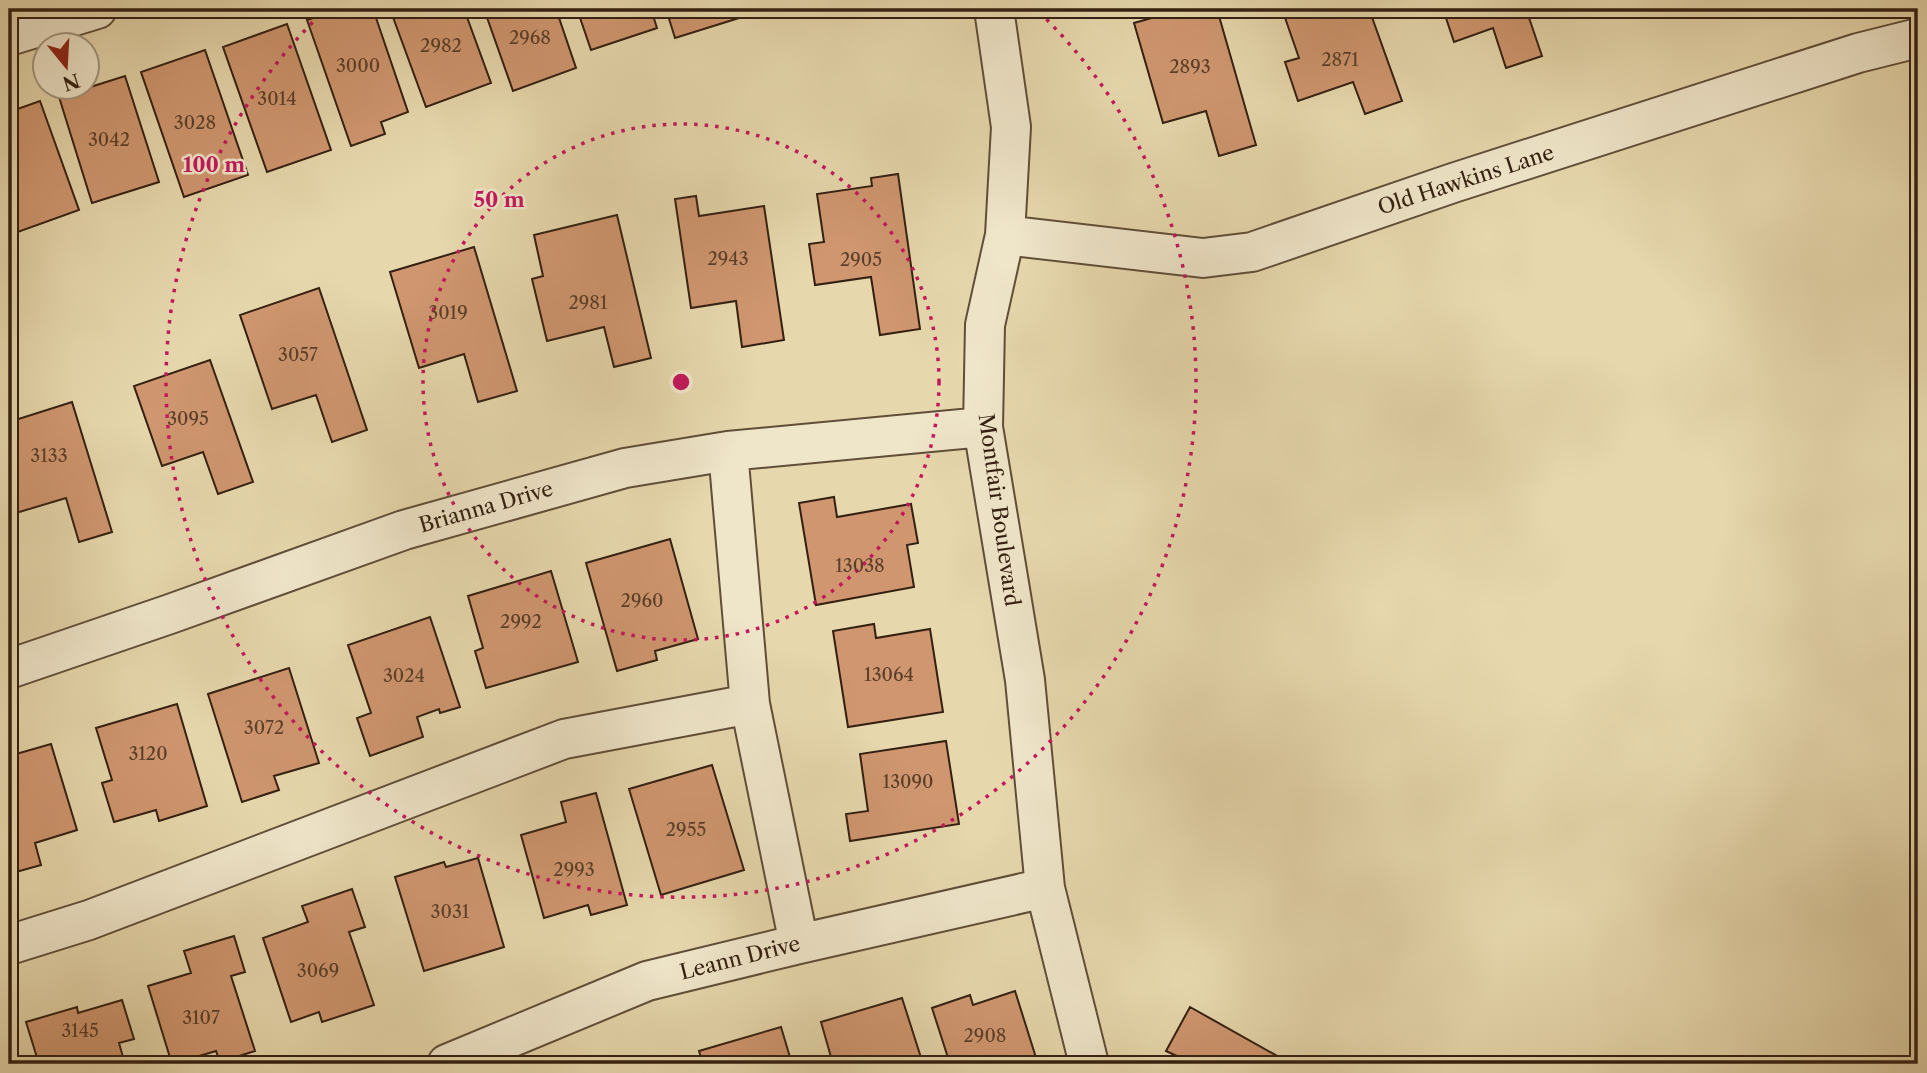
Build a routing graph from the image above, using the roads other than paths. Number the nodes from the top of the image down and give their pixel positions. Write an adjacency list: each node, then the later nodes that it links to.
1 (97, 9): 3 (street)
2 (994, 9): 5 (street, Montfair Boulevard)
3 (9, 36)
4 (1918, 38): 5 (street, Old Hawkins Lane)
5 (1006, 235): 6 (street, Montfair Boulevard)
6 (983, 427): 7 (street, Brianna Drive); 10 (street, Montfair Boulevard)
7 (728, 451): 8 (street, Brianna Drive); 9 (street)
8 (9, 669)
9 (750, 704): 11 (street); 12 (street)
10 (1045, 888): 11 (street, Leann Drive); 14 (street, Montfair Boulevard)
11 (799, 944): 13 (street, Leann Drive)
12 (9, 945)
13 (447, 1064)
14 (1090, 1064)

